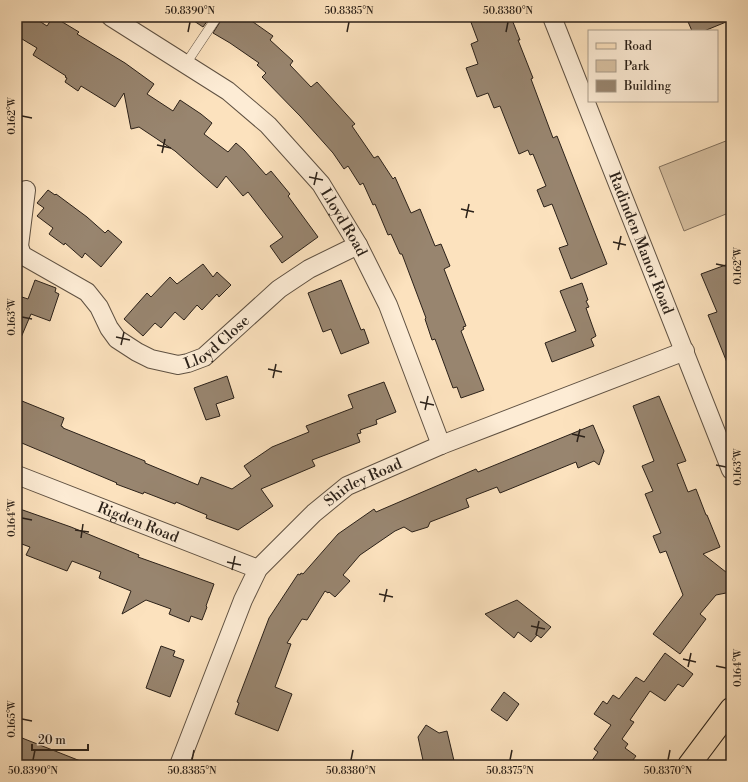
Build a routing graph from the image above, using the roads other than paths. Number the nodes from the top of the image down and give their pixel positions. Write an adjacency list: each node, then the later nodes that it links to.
1 (111, 17): 4 (street, Lloyd Road)
2 (218, 17): 4 (lane)
3 (552, 17): 8 (street, Radinden Manor Road)
4 (185, 64): 6 (street, Lloyd Road)
5 (26, 190): 7 (street, Lloyd Close)
6 (358, 245): 7 (street, Lloyd Close); 9 (street, Lloyd Road)
7 (20, 257)
8 (685, 351): 9 (street, Shirley Road); 10 (street, Radinden Manor Road)
9 (441, 446): 12 (street, Shirley Road)
10 (731, 470)
11 (17, 475): 12 (street, Rigden Road)
12 (258, 569): 14 (street, Shirley Road)
13 (731, 709): 15 (main road)
14 (179, 765)
15 (689, 765)

